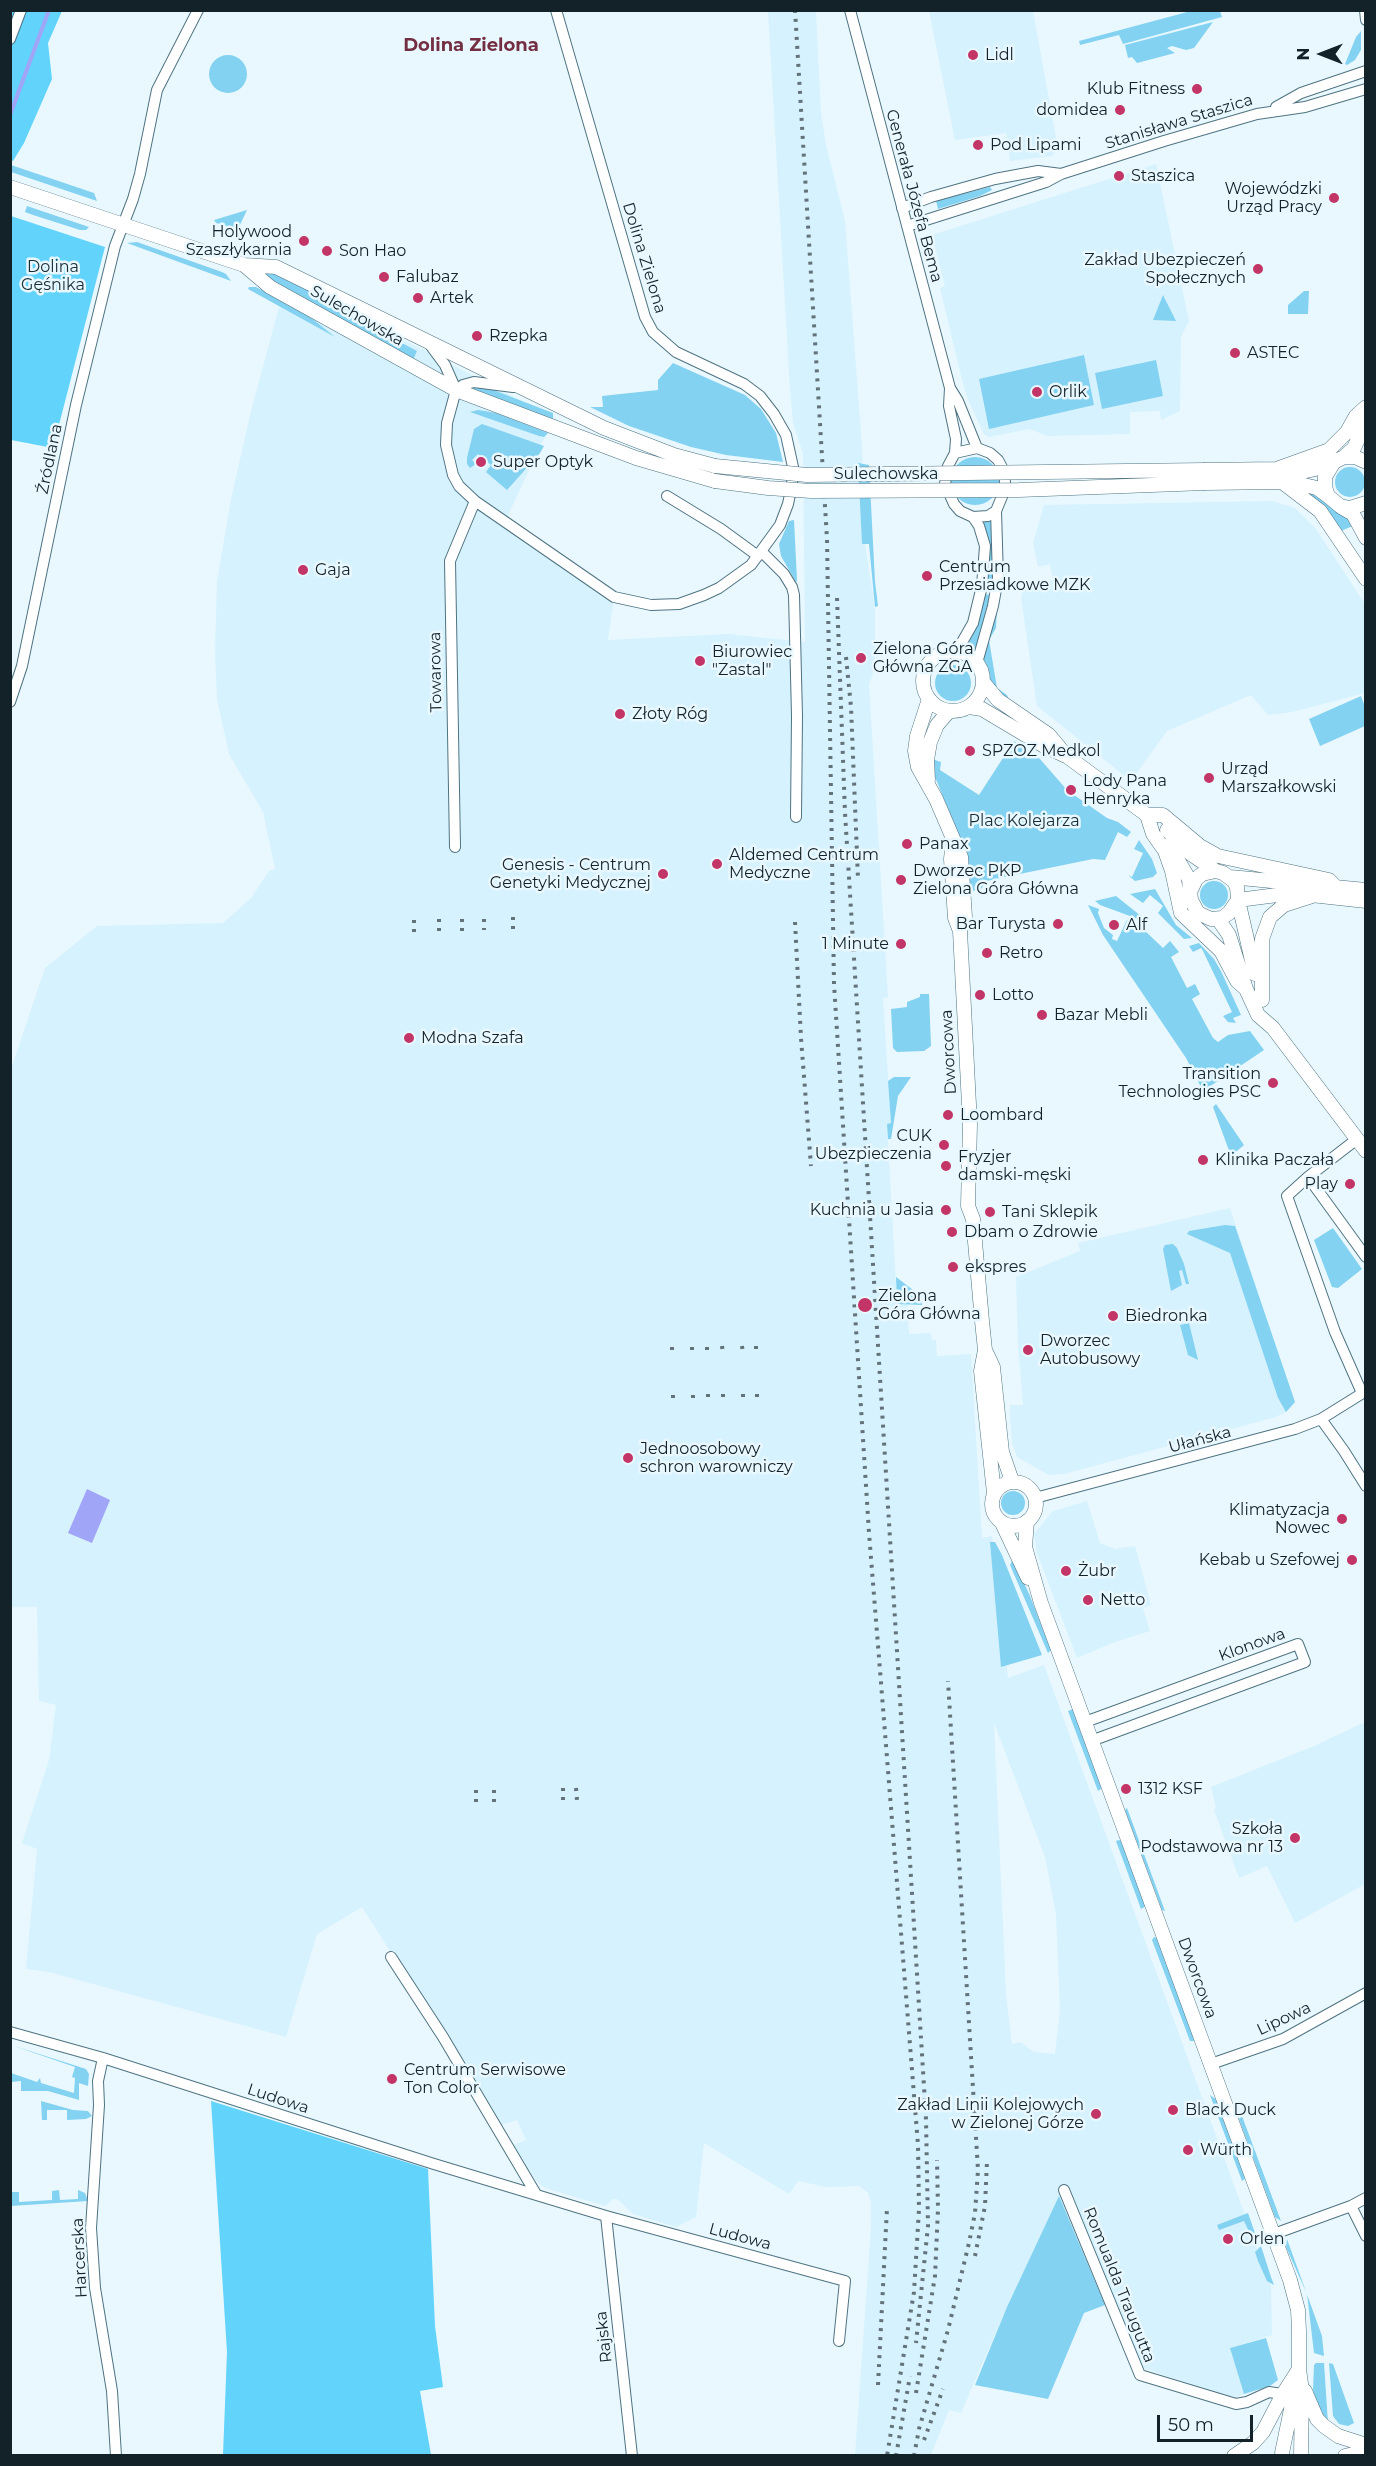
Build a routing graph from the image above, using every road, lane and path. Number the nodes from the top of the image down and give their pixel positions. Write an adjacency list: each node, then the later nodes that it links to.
1 (21, 10): 7 (street)
2 (198, 10): 14 (street, Źródlana)
3 (556, 10): 37 (street, Dolina Zielona)
4 (850, 10): 13 (street, Generała Józefa Bema)
5 (1365, 10): 6 (street)
6 (1365, 20)
7 (10, 39)
8 (1365, 71): 10 (street, Stanisława Staszica)
9 (1365, 89): 10 (street, Stanisława Staszica)
10 (1271, 110): 11 (street, Stanisława Staszica)
11 (1061, 174): 13 (street, Stanisława Staszica); 15 (street, Stanisława Staszica)
12 (10, 187): 14 (street, Sulechowska)
13 (902, 208): 15 (street, Generała Józefa Bema)
14 (123, 223): 16 (street, Sulechowska); 43 (street, Źródlana)
15 (907, 226): 18 (street, Generała Józefa Bema)
16 (244, 265): 17 (street, Sulechowska); 19 (street, Sulechowska)
17 (426, 340): 19 (street, Sulechowska); 20 (street, Sulechowska)
18 (950, 388): 22 (street, Generała Józefa Bema); 23 (street, Generała Józefa Bema)
19 (456, 390): 20 (street, Sulechowska); 27 (street, Sulechowska, bridge); 31 (street)
20 (525, 390): 27 (street, Sulechowska, bridge)
21 (1365, 408): 24 (street); 26 (street)
22 (976, 448): 23 (street); 34 (street)
23 (955, 453): 35 (street)
24 (1339, 459): 25 (street); 26 (street, Sulechowska); 30 (street)
25 (1365, 462)
26 (1277, 469): 27 (street, Sulechowska)
27 (1205, 476): 28 (street, Sulechowska)
28 (1282, 483): 30 (street, Sulechowska); 38 (street)
29 (667, 496): 37 (street)
30 (1328, 496): 33 (street, Sulechowska)
31 (475, 501): 37 (street); 50 (street, Towarowa)
32 (1365, 503): 33 (street)
33 (1340, 506): 36 (street, Sulechowska)
34 (996, 511): 35 (street); 40 (street)
35 (973, 517): 39 (street)
36 (1365, 538)
37 (760, 554): 48 (street)
38 (1365, 579)
39 (957, 651): 40 (street); 42 (street)
40 (977, 663): 41 (street)
41 (983, 682): 44 (street); 46 (street)
42 (929, 699): 45 (street); 47 (street, Dworcowa)
43 (10, 702)
44 (969, 707): 45 (street); 46 (street)
45 (949, 711): 47 (street, Dworcowa)
46 (1068, 757): 49 (street)
47 (928, 783): 66 (street, Dworcowa)
48 (795, 817)
49 (1150, 818): 51 (street); 53 (street); 55 (street); 60 (street)
50 (455, 847)
51 (1216, 871): 52 (street); 55 (street)
52 (1230, 877): 53 (street); 57 (street)
53 (1335, 886): 54 (street)
54 (1365, 890)
55 (1190, 892): 59 (street)
56 (1315, 895): 57 (street); 58 (street); 61 (street)
57 (1238, 900): 59 (street); 61 (street)
58 (1365, 901)
59 (1218, 919): 60 (street)
60 (1246, 990): 62 (street)
61 (1263, 1000): 62 (street)
62 (1273, 1028): 63 (street)
63 (1361, 1145): 64 (street)
64 (1308, 1177): 65 (street); 67 (street)
65 (1365, 1257)
66 (985, 1350): 69 (street, Dworcowa); 71 (street, Dworcowa)
67 (1364, 1392): 68 (street, Ułańska)
68 (1321, 1419): 70 (street); 72 (street, Ułańska)
69 (1012, 1481): 71 (street); 72 (street)
70 (1365, 1486)
71 (994, 1493): 74 (street)
72 (1035, 1498): 73 (street)
73 (1027, 1521): 74 (street); 75 (street, Dworcowa)
74 (1002, 1523): 75 (street, Dworcowa)
75 (1041, 1603): 76 (street, Dworcowa)
76 (1085, 1722): 77 (street, Dworcowa); 77 (street, Klonowa)
77 (1091, 1741): 82 (street, Dworcowa)
78 (391, 1957): 84 (street)
79 (1365, 1993): 82 (street, Lipowa)
80 (10, 2032): 81 (street, Ludowa)
81 (103, 2058): 84 (street, Ludowa); 96 (street, Harcerska)
82 (1211, 2064): 88 (street, Dworcowa)
83 (1064, 2190): 92 (street, Romualda Traugutta)
84 (536, 2194): 87 (street, Ludowa)
85 (1365, 2198): 86 (street)
86 (1351, 2206): 88 (street); 89 (street)
87 (606, 2216): 90 (street, Ludowa); 97 (street, Rajska)
88 (1274, 2234): 91 (street, Dworcowa)
89 (1365, 2236)
90 (839, 2341)
91 (1299, 2369): 92 (street, Dworcowa); 93 (street); 99 (street, Dworcowa)
92 (1288, 2395): 95 (street, Dworcowa); 98 (street)
93 (1365, 2445)
94 (1365, 2451): 100 (street)
95 (1280, 2455): 99 (street)
96 (116, 2456)
97 (632, 2456)
98 (1234, 2456)
99 (1300, 2456)
100 (1345, 2456)

